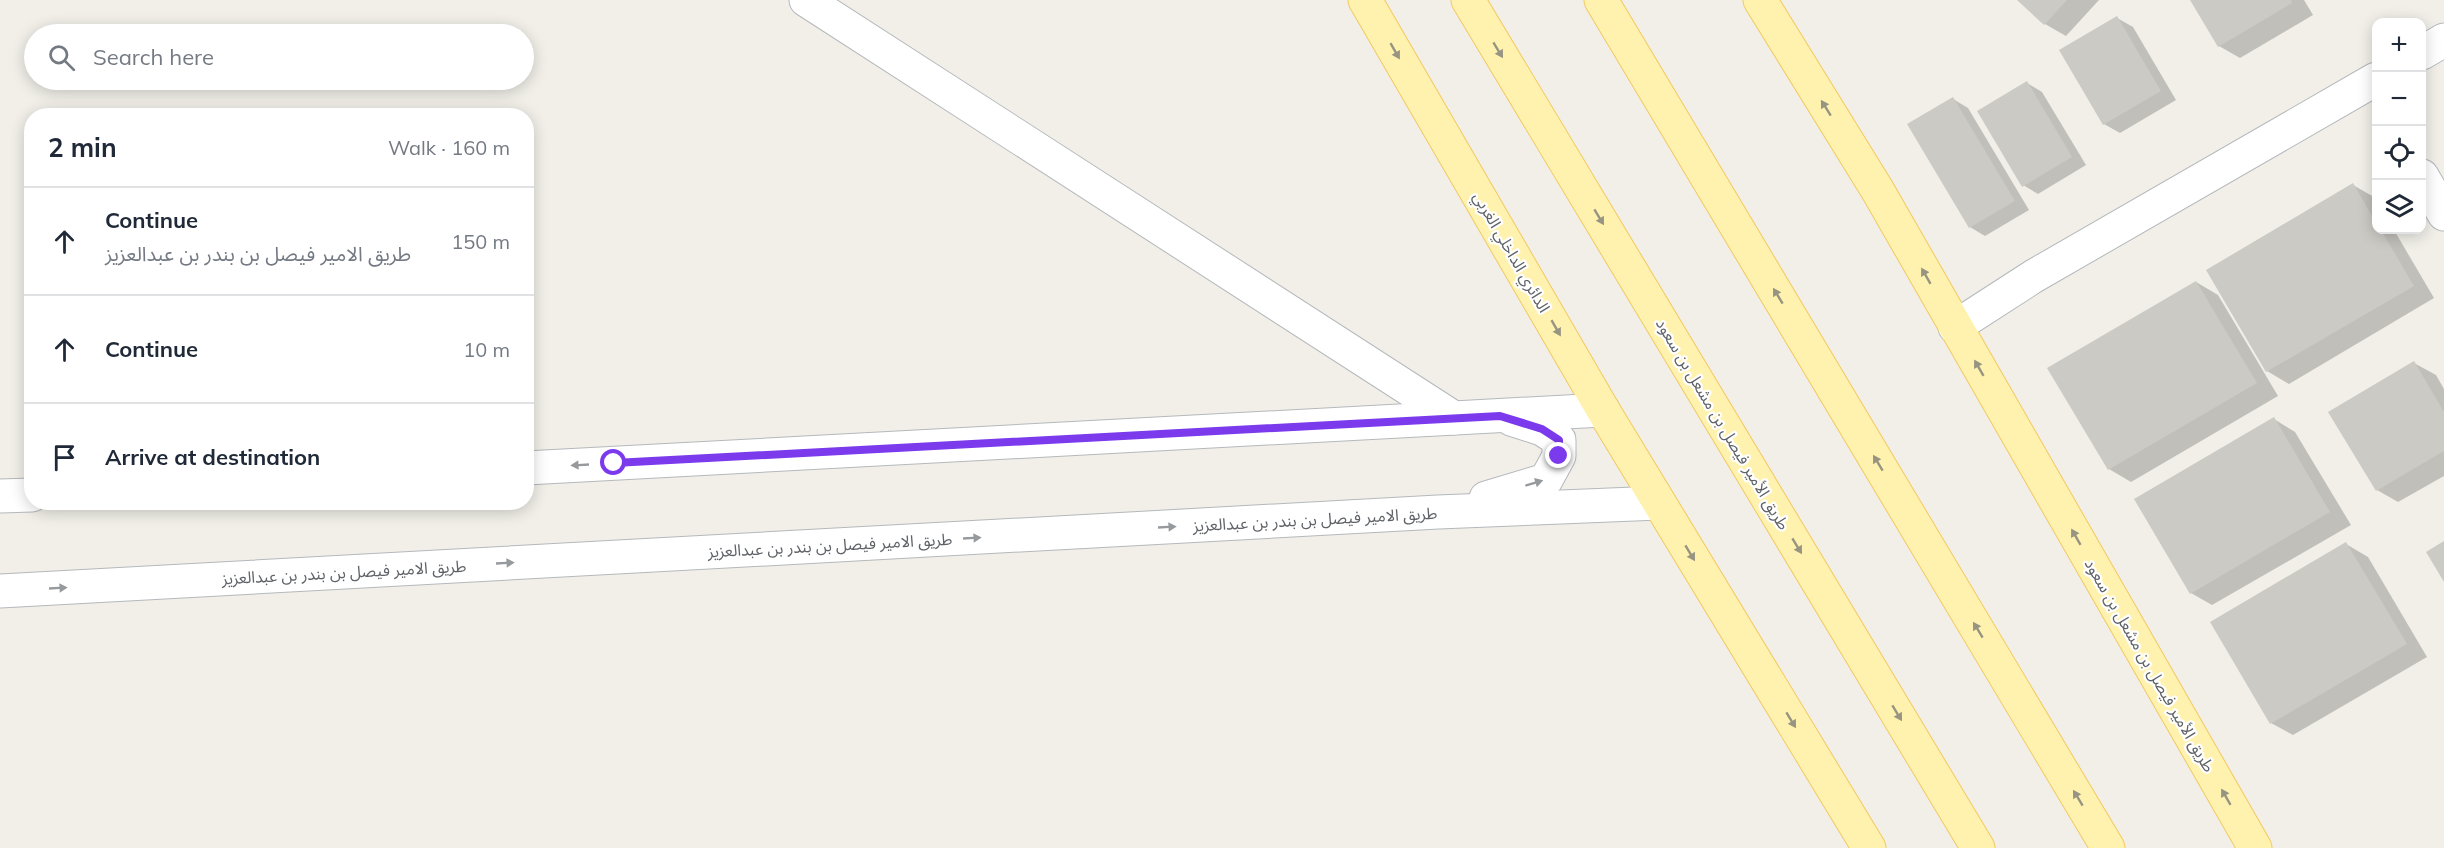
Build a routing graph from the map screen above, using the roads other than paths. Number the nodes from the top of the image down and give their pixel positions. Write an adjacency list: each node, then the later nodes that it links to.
1 (807, 0): 14 (street)
2 (1365, 0): 12 (main road, الدائري الداخلي الغربي, one-way to 12)
3 (1468, 0): 22 (main road, طريق الأمير فيصل بن مشعل بن سعود, one-way to 22)
4 (1601, 0): 23 (main road, one-way to 4)
5 (1760, 0): 11 (main road, طريق الأمير فيصل بن مشعل بن سعود, one-way to 5)
6 (2444, 40): 7 (street)
7 (2426, 50)
8 (2372, 89): 11 (street)
9 (2423, 180): 10 (street)
10 (2444, 214)
11 (1955, 327): 24 (main road, طريق الأمير فيصل بن مشعل بن سعود, one-way to 11)
12 (1603, 410): 13 (street); 18 (main road, الدائري الداخلي الغربي)
13 (1500, 416): 14 (street); 19 (street, one-way to 13)
14 (1454, 418): 15 (street, one-way to 15)
15 (534, 468)
16 (24, 495): 17 (street)
17 (0, 496)
18 (1659, 503): 19 (street, طريق الامير فيصل بن بندر بن عبدالعزيز); 21 (main road, الدائري الداخلي الغربي, one-way to 21)
19 (1438, 512): 20 (street, طريق الامير فيصل بن بندر بن عبدالعزيز, one-way to 19)
20 (0, 591)
21 (1869, 848)
22 (1978, 848)
23 (2108, 848)
24 (2255, 848)

